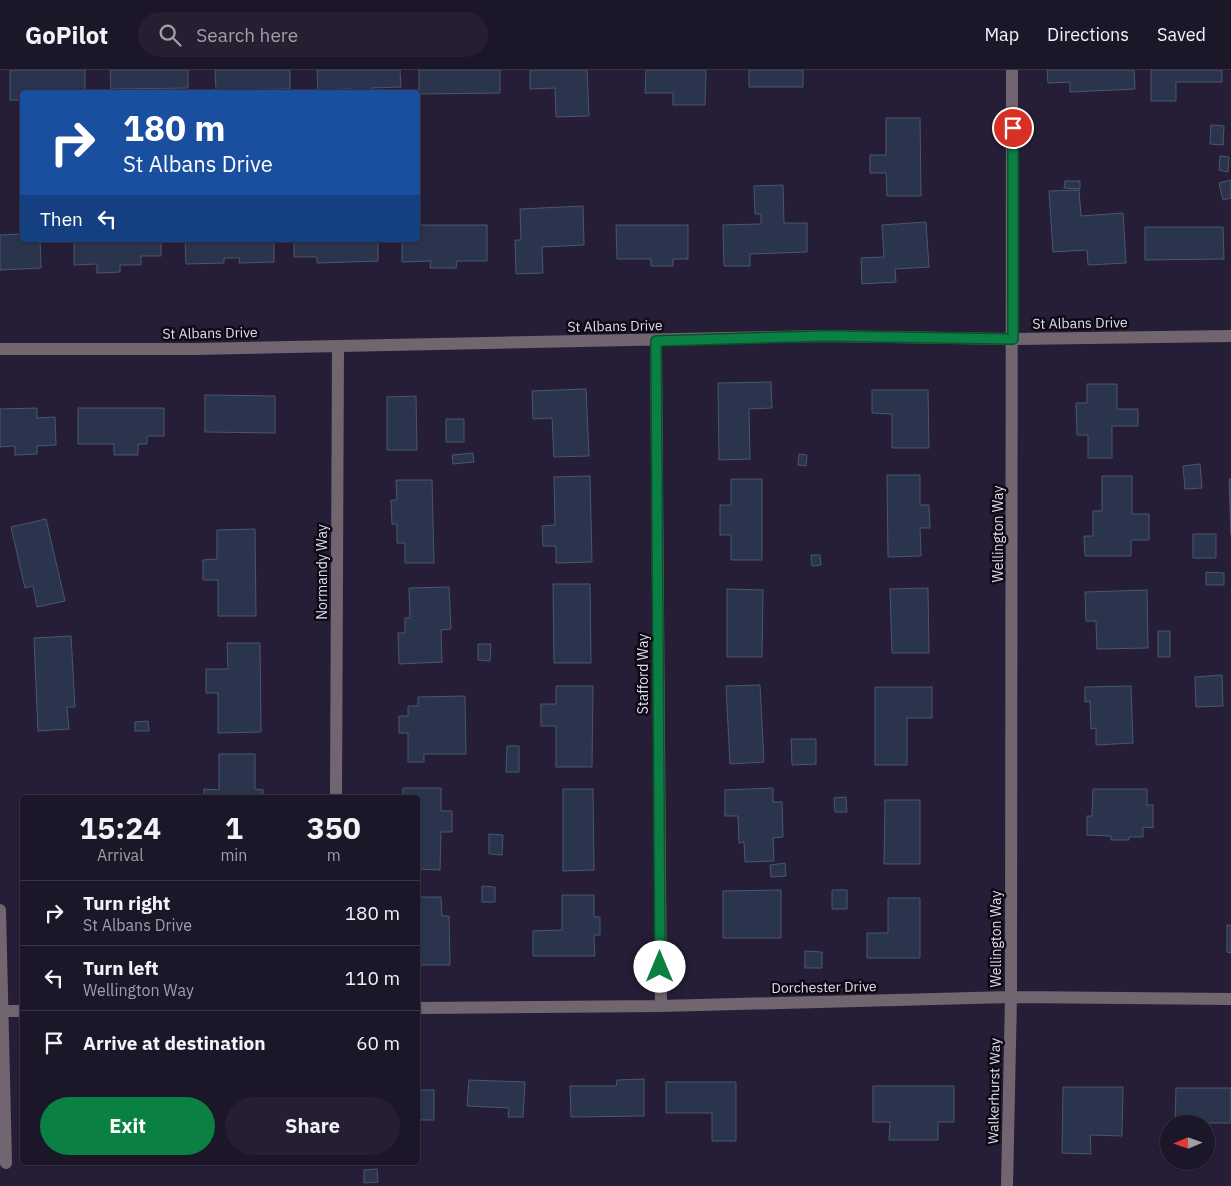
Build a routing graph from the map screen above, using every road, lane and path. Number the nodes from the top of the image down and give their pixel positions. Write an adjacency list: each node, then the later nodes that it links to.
1 (1012, 70): 3 (street, Wellington Way)
2 (1231, 336): 3 (street, St Albans Drive)
3 (1013, 339): 4 (street, St Albans Drive); 9 (street, Wellington Way)
4 (656, 341): 5 (street, St Albans Drive); 11 (street, Stafford Way)
5 (338, 346): 6 (street, St Albans Drive); 7 (street, Normandy Way)
6 (0, 348)
7 (336, 795)
8 (0, 910): 13 (street)
9 (1011, 997): 10 (street, Dorchester Drive); 11 (street, Dorchester Drive); 16 (street, Walkerhurst Way)
10 (1231, 999)
11 (661, 1006): 12 (street, Dorchester Drive)
12 (420, 1008)
13 (1, 1011): 14 (street); 15 (street)
14 (20, 1011)
15 (6, 1163)
16 (1007, 1186)

